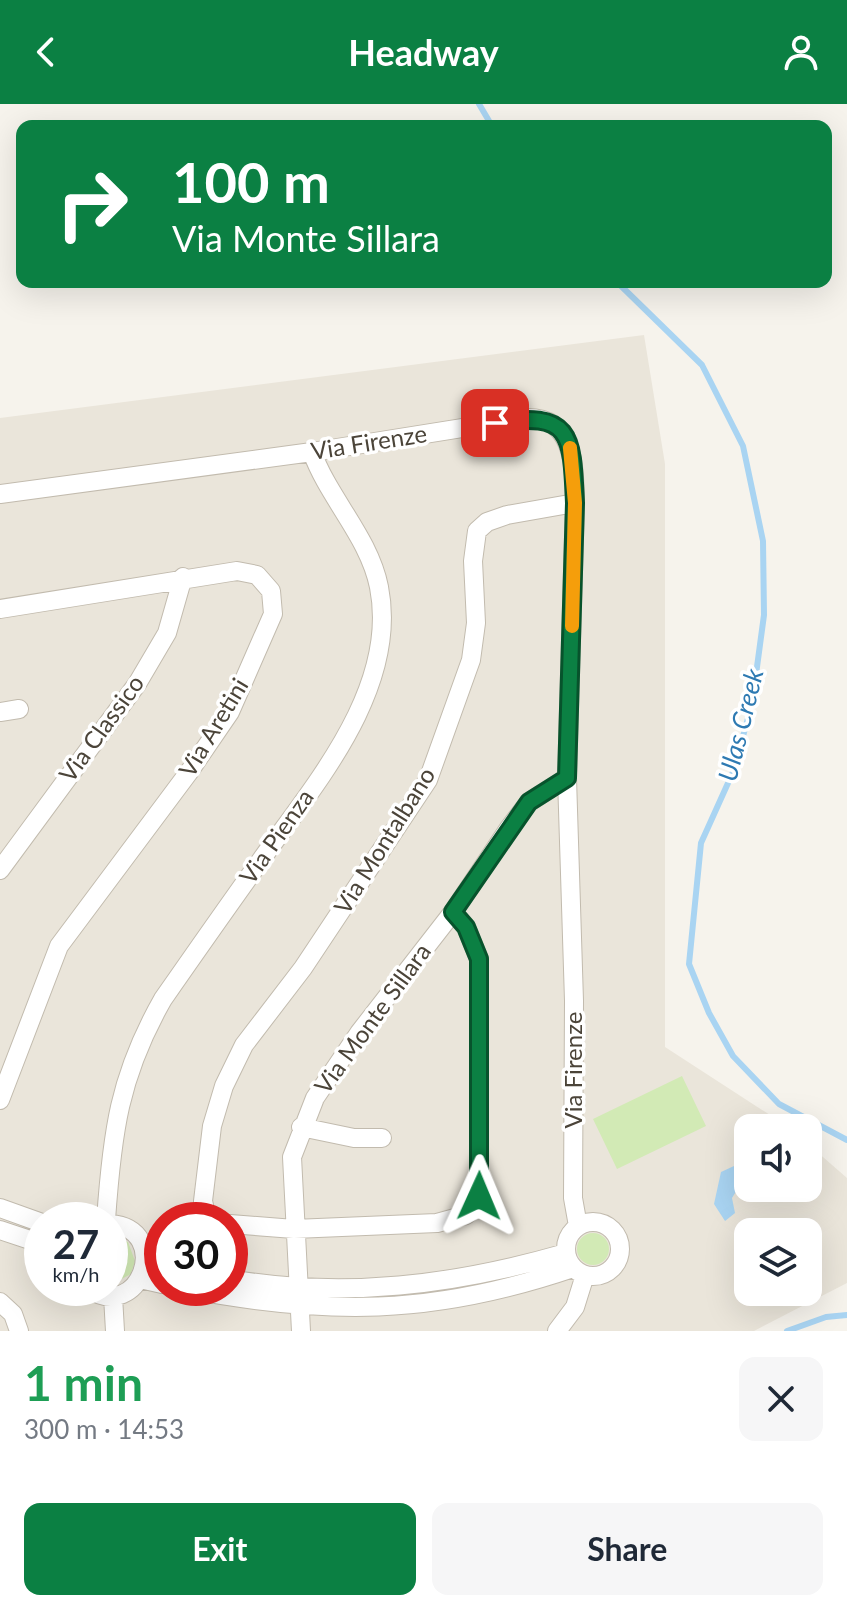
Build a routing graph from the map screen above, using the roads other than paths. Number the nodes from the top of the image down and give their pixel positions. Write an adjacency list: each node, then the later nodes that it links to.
1 (312, 452): 2 (street, Via Firenze); 3 (street, Via Firenze); 14 (street, Via Pienza)
2 (0, 494)
3 (575, 503): 8 (street, Via Firenze); 15 (street, Via Montalbano)
4 (183, 577): 5 (street, Via Aretini); 9 (street, Via Classico); 11 (street, Via Aretini)
5 (0, 609)
6 (19, 709): 7 (street)
7 (0, 712)
8 (567, 778): 10 (street, Via Monte Sillara); 19 (street, Via Firenze)
9 (0, 870)
10 (453, 912): 12 (street, Via Monte Sillara); 20 (street)
11 (0, 1100)
12 (301, 1127): 13 (street); 20 (street, Via Monte Sillara)
13 (382, 1138)
14 (109, 1202)
15 (203, 1202)
16 (0, 1208): 17 (street)
17 (24, 1217)
18 (248, 1225): 20 (street)
19 (578, 1226): 25 (street); 25 (street)
20 (294, 1229): 33 (street, Via Monte Sillara)
21 (0, 1230): 23 (street)
22 (128, 1230): 24 (street)
23 (24, 1238)
24 (144, 1247)
25 (575, 1265): 29 (street); 34 (street); 40 (street)
26 (144, 1274): 27 (street)
27 (140, 1279): 28 (street); 31 (street)
28 (144, 1280)
29 (452, 1280): 33 (street); 34 (street)
30 (248, 1284): 33 (street)
31 (128, 1291)
32 (248, 1294): 33 (street)
33 (299, 1298): 34 (street); 39 (street, Via Monte Sillara)
34 (455, 1300)
35 (0, 1302): 37 (street)
36 (114, 1306): 38 (street)
37 (19, 1331)
38 (115, 1331)
39 (301, 1331)
40 (557, 1331)

